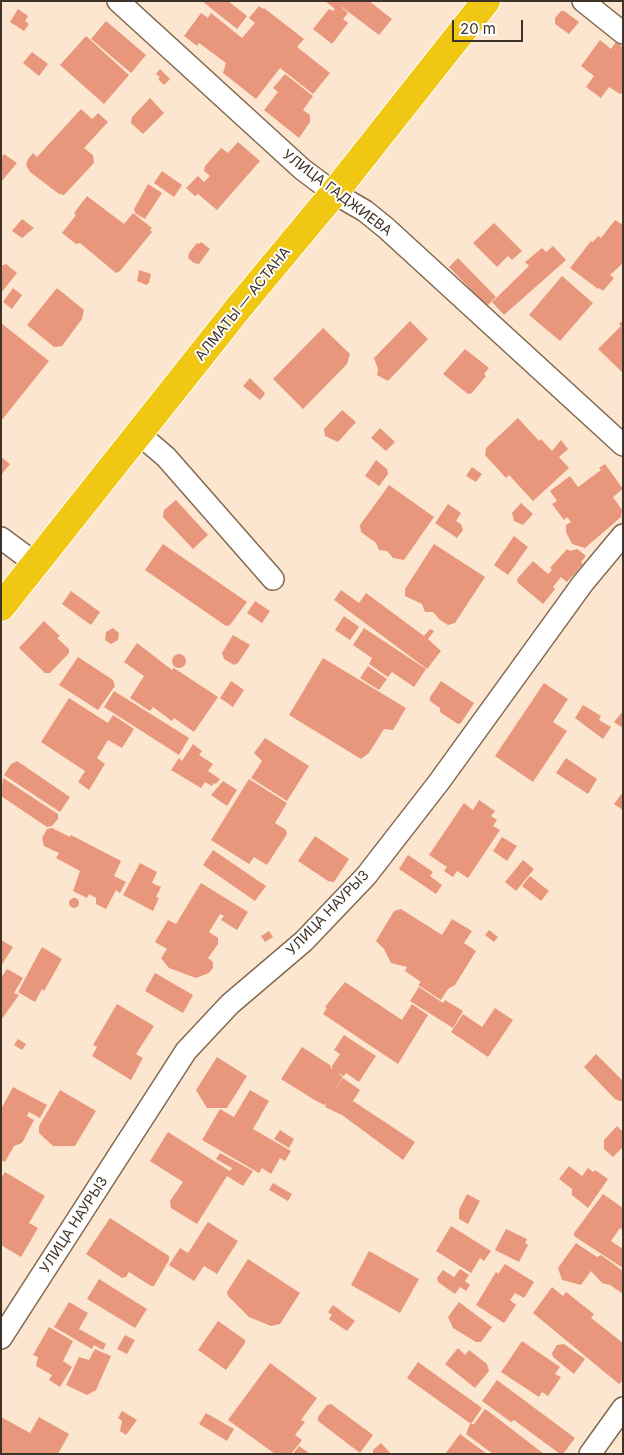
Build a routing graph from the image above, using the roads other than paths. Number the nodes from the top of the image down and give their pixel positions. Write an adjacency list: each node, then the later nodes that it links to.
1 (118, 1): 5 (street, УЛИЦА ГАДЖИЕВА)
2 (486, 1): 5 (highway, АЛМАТЫ — АСТАНА)
3 (583, 1): 4 (street)
4 (623, 34)
5 (334, 193): 6 (highway, АЛМАТЫ — АСТАНА); 7 (street, УЛИЦА ГАДЖИЕВА)
6 (139, 434): 10 (highway, АЛМАТЫ — АСТАНА); 11 (street)
7 (623, 445)
8 (623, 535): 13 (street, УЛИЦА НАУРЫЗ)
9 (1, 538): 10 (street)
10 (36, 564): 12 (highway, АЛМАТЫ — АСТАНА)
11 (273, 579)
12 (1, 607)
13 (1, 1338)
14 (623, 1408): 15 (street)
15 (590, 1454)

